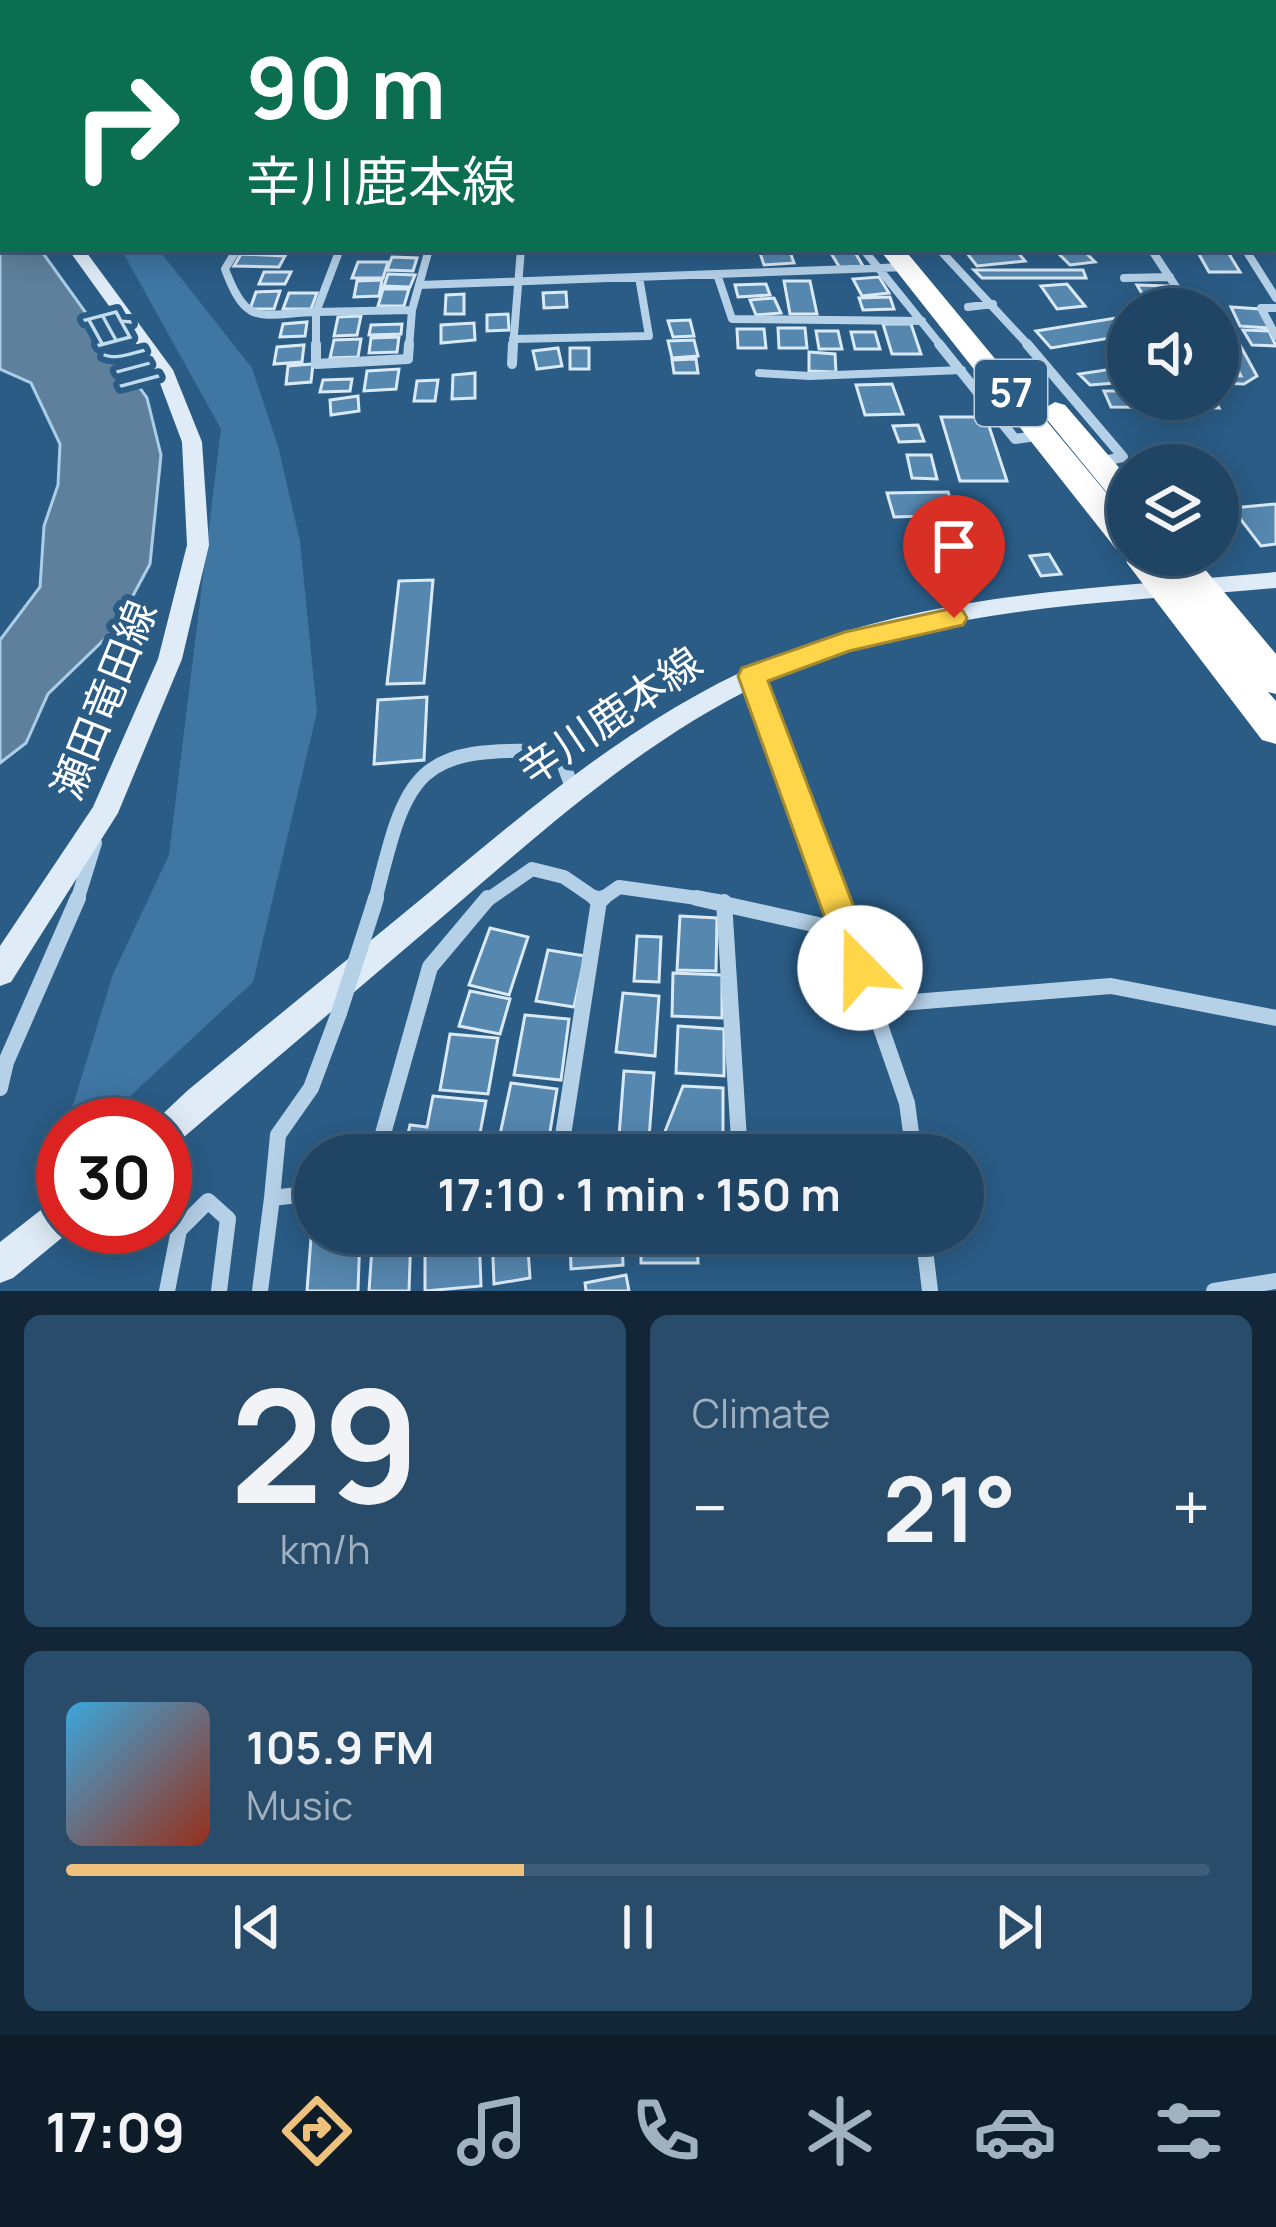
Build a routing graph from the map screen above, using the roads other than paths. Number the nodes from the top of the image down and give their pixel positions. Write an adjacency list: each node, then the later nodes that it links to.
1 (78, 252): 37 (main road, 瀬田竜田線)
2 (235, 252): 21 (street)
3 (339, 252): 21 (street)
4 (428, 252): 15 (street)
5 (520, 252): 14 (street)
6 (941, 252): 18 (street)
7 (1153, 252): 12 (street)
8 (1247, 252): 17 (street)
9 (899, 259): 10 (street); 18 (highway, 57); 22 (street); 28 (highway, 57)
10 (717, 274): 11 (street); 22 (street)
11 (639, 277): 14 (street); 24 (street)
12 (1170, 277): 13 (street); 16 (street)
13 (1124, 278)
14 (514, 283): 15 (street); 24 (street)
15 (419, 285): 20 (street)
16 (1177, 288)
17 (1276, 298)
18 (981, 305): 29 (highway, 57)
19 (1276, 308): 23 (street)
20 (412, 310): 21 (street); 21 (street)
21 (316, 312)
22 (922, 321): 26 (street)
23 (1276, 336)
24 (513, 339): 25 (street)
25 (512, 364)
26 (962, 370): 27 (lane); 28 (street)
27 (759, 373)
28 (1044, 435): 30 (highway, 57)
29 (1107, 450)
30 (1107, 514)
31 (1181, 578): 32 (main road, 辛川鹿本線); 33 (main road, 辛川鹿本線); 34 (highway); 35 (highway)
32 (1276, 580)
33 (752, 676): 36 (main road, 辛川鹿本線); 40 (street)
34 (1276, 680)
35 (1276, 729)
36 (573, 791): 45 (main road, 辛川鹿本線); 51 (street, bridge)
37 (104, 813): 41 (main road, 瀬田竜田線); 44 (street)
38 (598, 901): 39 (street); 46 (street); 47 (street)
39 (724, 902): 40 (street); 48 (street)
40 (844, 931): 42 (street)
41 (0, 972)
42 (876, 1005): 43 (street); 49 (street)
43 (1276, 1018)
44 (0, 1088)
45 (192, 1108)
46 (383, 1134)
47 (563, 1134)
48 (739, 1134)
49 (911, 1134)
50 (294, 1195): 51 (street)
51 (272, 1198): 58 (street)
52 (36, 1236): 54 (main road)
53 (926, 1254): 59 (street)
54 (0, 1265)
55 (1276, 1281): 60 (street)
56 (167, 1291): 57 (street)
57 (219, 1291)
58 (260, 1291)
59 (930, 1291)
60 (1214, 1291)

